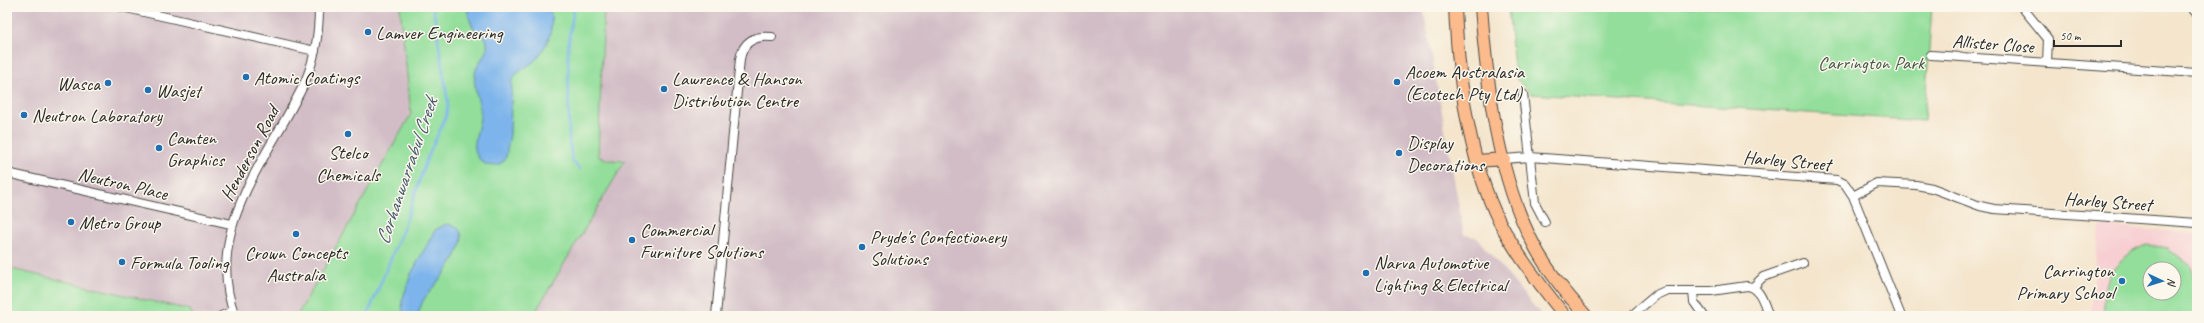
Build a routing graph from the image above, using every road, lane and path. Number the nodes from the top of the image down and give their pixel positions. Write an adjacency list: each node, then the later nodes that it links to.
1 (122, 7): 9 (street)
2 (319, 7): 9 (street, Henderson Road)
3 (1455, 7): 16 (main road)
4 (1481, 7): 15 (main road)
5 (2022, 7): 11 (street)
6 (2191, 7): 7 (street)
7 (2197, 14)
8 (772, 37): 27 (street)
9 (315, 51): 21 (street, Henderson Road)
10 (1931, 55): 11 (street, Allister Close)
11 (2047, 63): 12 (street, Allister Close)
12 (2197, 73)
13 (1523, 94): 14 (street)
14 (1530, 157): 15 (street, Harley Street); 18 (street, Harley Street); 19 (street)
15 (1504, 159): 16 (main road); 29 (main road)
16 (1476, 161): 28 (main road)
17 (7, 173): 21 (street, Neutron Place)
18 (1853, 196): 20 (street, Harley Street); 33 (street)
19 (1545, 222)
20 (2197, 223)
21 (232, 224): 25 (street, Henderson Road)
22 (1803, 263): 23 (street)
23 (1753, 287): 24 (street); 32 (street)
24 (1693, 292): 30 (street); 31 (street)
25 (234, 314): 26 (street)
26 (221, 316)
27 (716, 316)
28 (1565, 316)
29 (1586, 316)
30 (1631, 316)
31 (1704, 316)
32 (1769, 316)
33 (1901, 316)

